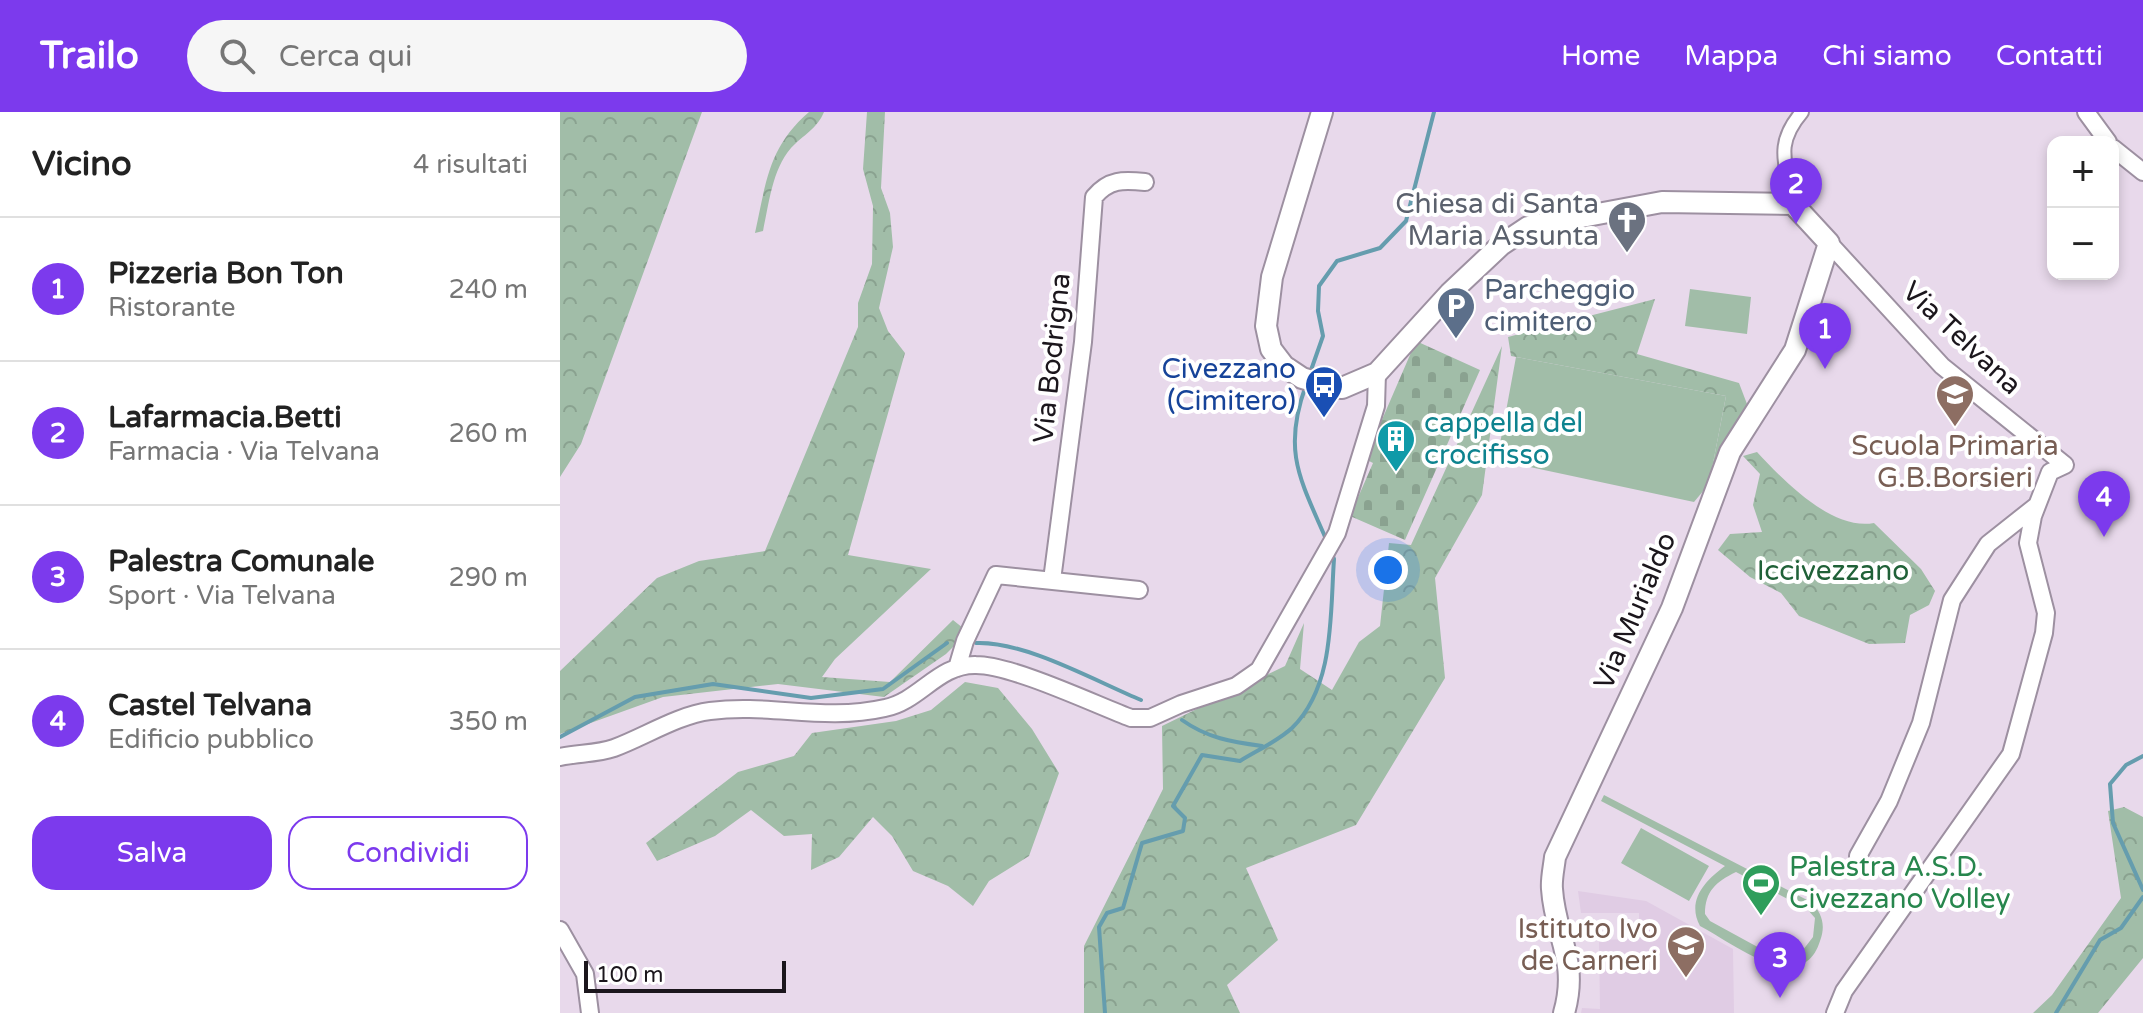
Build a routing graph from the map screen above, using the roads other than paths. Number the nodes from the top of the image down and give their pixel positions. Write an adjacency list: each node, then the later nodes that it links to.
1 (1322, 112): 10 (street)
2 (2086, 112): 4 (street)
3 (1800, 114): 8 (street)
4 (2104, 136)
5 (2119, 153): 6 (street)
6 (2143, 172)
7 (1145, 182): 12 (street, Via Bodrigna)
8 (1793, 204): 9 (street, Via Telvana); 10 (street)
9 (1829, 243): 11 (street, Via Telvana); 19 (street, Via Murialdo)
10 (1377, 373): 14 (street)
11 (2036, 506): 16 (street, Via Telvana); 20 (street, Via Telvana)
12 (1052, 580): 13 (street); 14 (street)
13 (1139, 590)
14 (957, 668): 15 (street)
15 (560, 757)
16 (1858, 856)
17 (560, 930): 18 (street)
18 (589, 1012)
19 (1564, 1013)
20 (1835, 1013)

